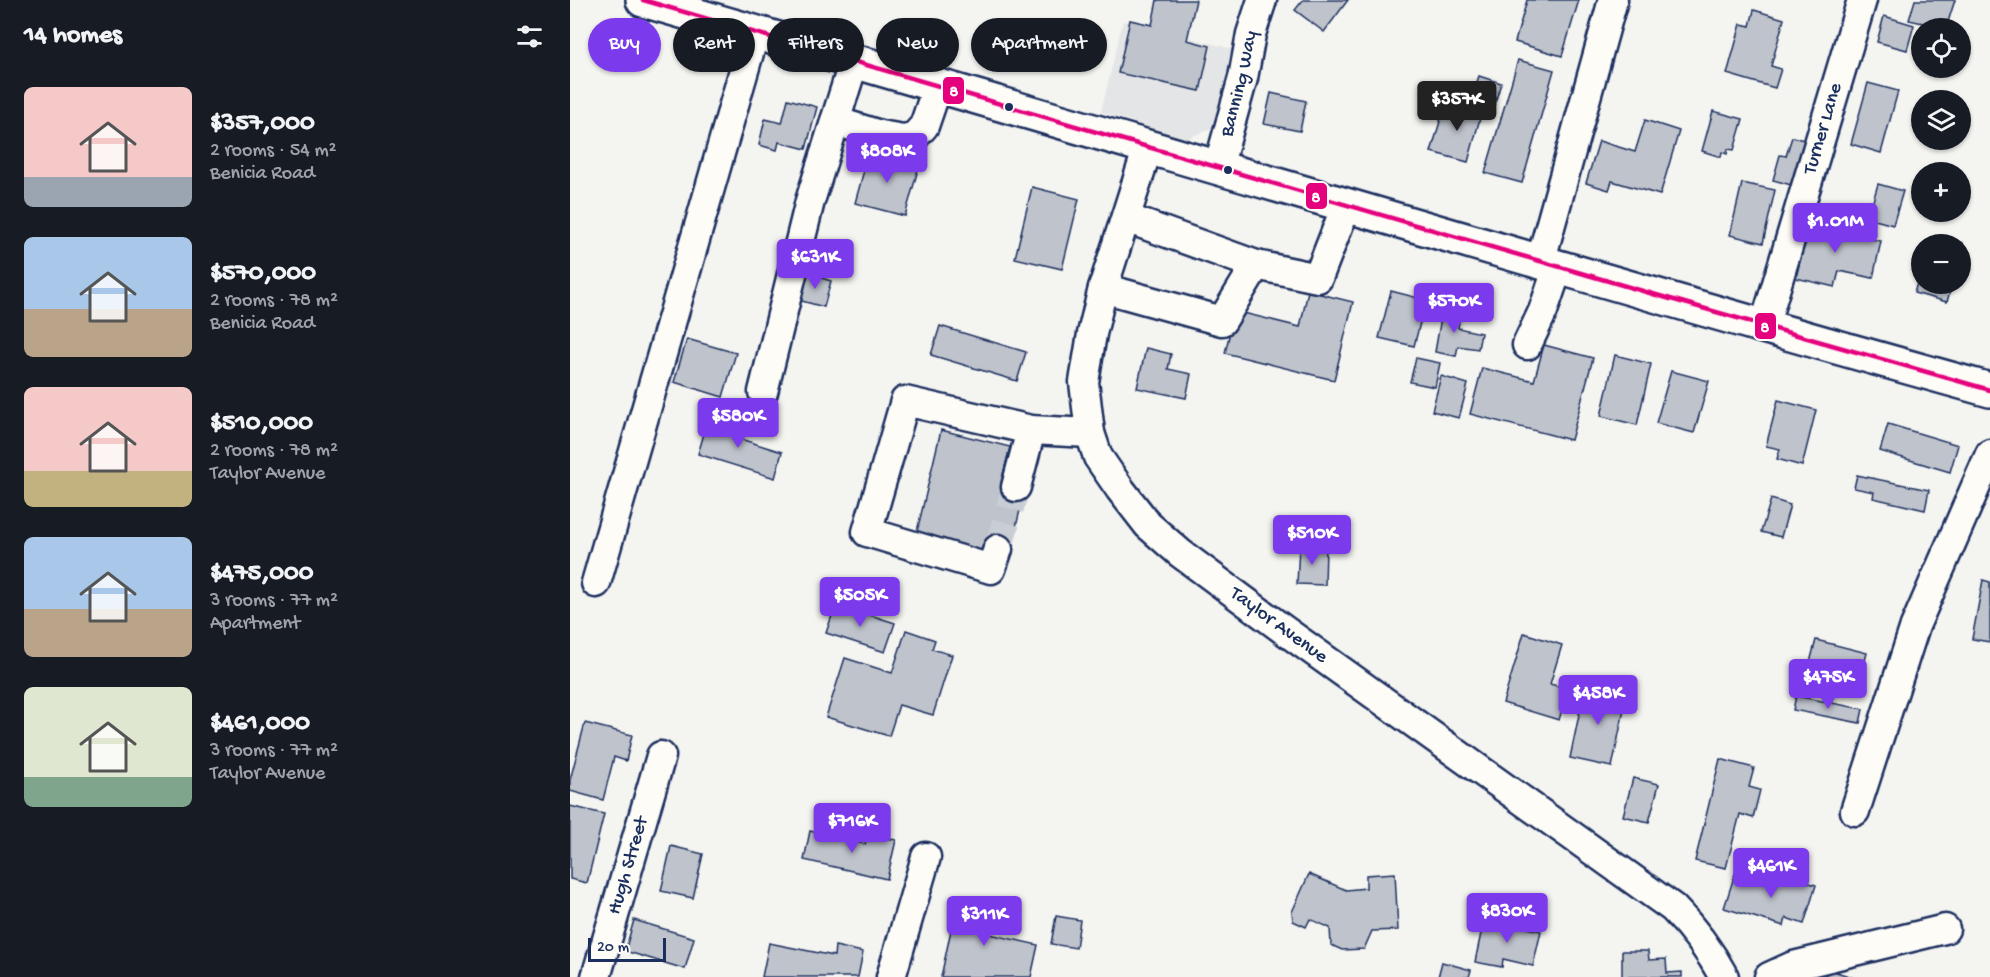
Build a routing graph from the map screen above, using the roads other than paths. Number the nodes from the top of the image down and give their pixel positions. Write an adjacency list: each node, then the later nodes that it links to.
1 (643, 0): 5 (main road)
2 (1262, 0): 14 (street, Banning Way)
3 (1613, 0): 18 (street)
4 (1862, 0): 20 (street, Turner Lane)
5 (706, 18)
6 (755, 32): 7 (main road)
7 (767, 36)
8 (864, 64): 11 (main road)
9 (743, 72): 29 (street)
10 (851, 72): 12 (street)
11 (938, 85): 12 (street); 13 (main road)
12 (835, 122): 23 (street)
13 (1148, 147): 14 (main road); 16 (street, Taylor Avenue)
14 (1218, 168): 15 (main road)
15 (1346, 206): 17 (street); 18 (main road)
16 (1126, 218): 17 (street); 19 (street, Taylor Avenue)
17 (1256, 265): 19 (street)
18 (1549, 265): 20 (main road); 21 (street)
19 (1103, 288): 25 (street, Taylor Avenue)
20 (1764, 327): 22 (main road)
21 (1527, 345)
22 (1990, 390)
23 (763, 392)
24 (1031, 430): 25 (street); 27 (street); 28 (street)
25 (1090, 434): 36 (street, Taylor Avenue)
26 (1990, 454): 31 (street)
27 (1016, 487)
28 (998, 549)
29 (596, 583)
30 (661, 756): 34 (street, Hugh Street)
31 (1855, 811)
32 (926, 857): 35 (street)
33 (1945, 929): 37 (street)
34 (596, 977)
35 (891, 977)
36 (1724, 977)
37 (1769, 977)

